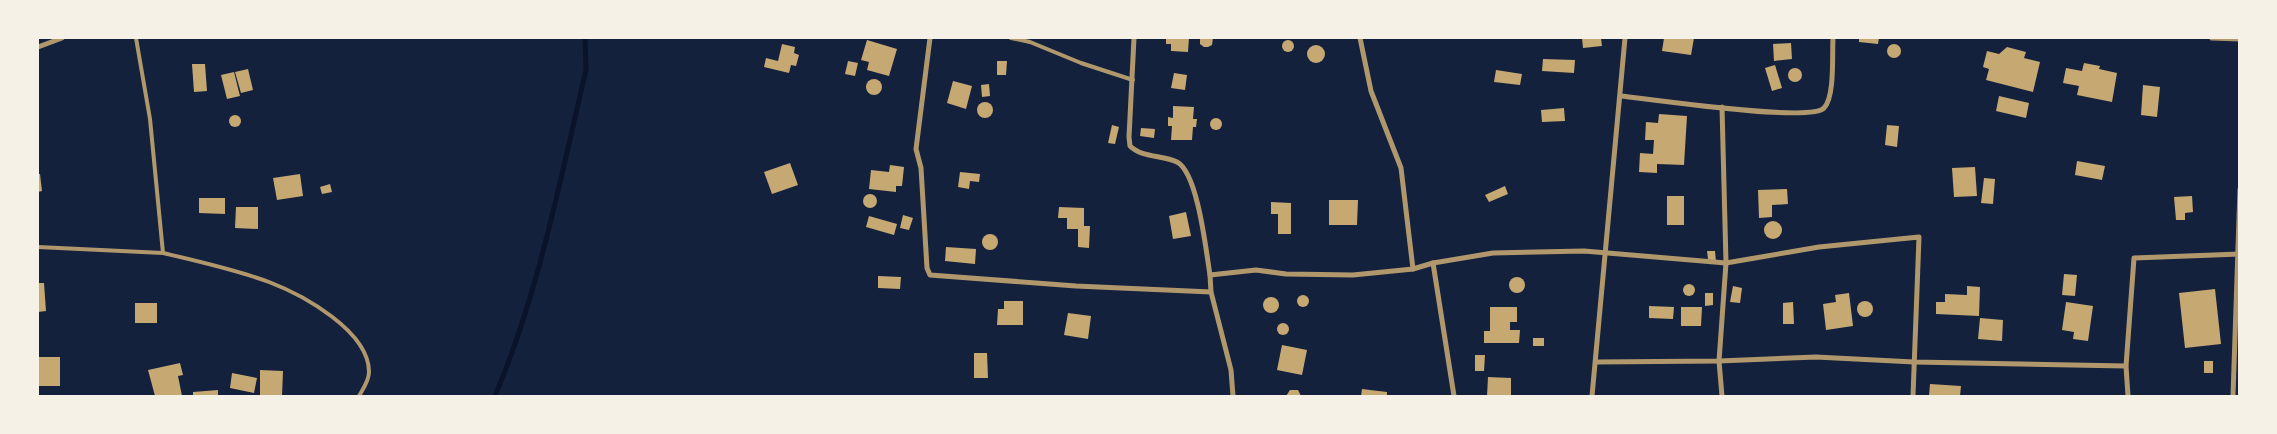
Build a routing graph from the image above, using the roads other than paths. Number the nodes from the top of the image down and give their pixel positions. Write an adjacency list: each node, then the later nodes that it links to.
1 (62, 38): 11 (street)
2 (136, 38): 17 (lane)
3 (930, 38): 24 (street)
4 (1011, 38): 12 (lane)
5 (1134, 38): 12 (street)
6 (1360, 38): 22 (street)
7 (1626, 38): 13 (street)
8 (1833, 38): 14 (street)
9 (2212, 38): 10 (street)
10 (2240, 39)
11 (38, 47)
12 (1133, 80): 23 (street)
13 (1621, 96): 14 (street); 19 (street)
14 (1722, 107): 21 (street)
15 (2240, 189): 18 (street)
16 (38, 247): 17 (lane)
17 (163, 253): 29 (lane)
18 (2238, 253): 28 (street); 36 (street)
19 (1606, 254): 20 (street); 21 (street); 26 (street)
20 (1432, 263): 22 (street); 31 (street)
21 (1726, 263): 25 (street); 27 (street)
22 (1413, 269): 23 (street)
23 (1210, 274): 24 (street)
24 (1210, 292): 30 (street)
25 (1719, 361): 26 (street); 27 (street); 33 (street)
26 (1596, 362): 32 (street)
27 (1914, 362): 28 (street); 34 (street)
28 (2126, 366): 35 (street)
29 (359, 396)
30 (1232, 396)
31 (1454, 396)
32 (1592, 396)
33 (1722, 396)
34 (1913, 396)
35 (2128, 396)
36 (2233, 396)

